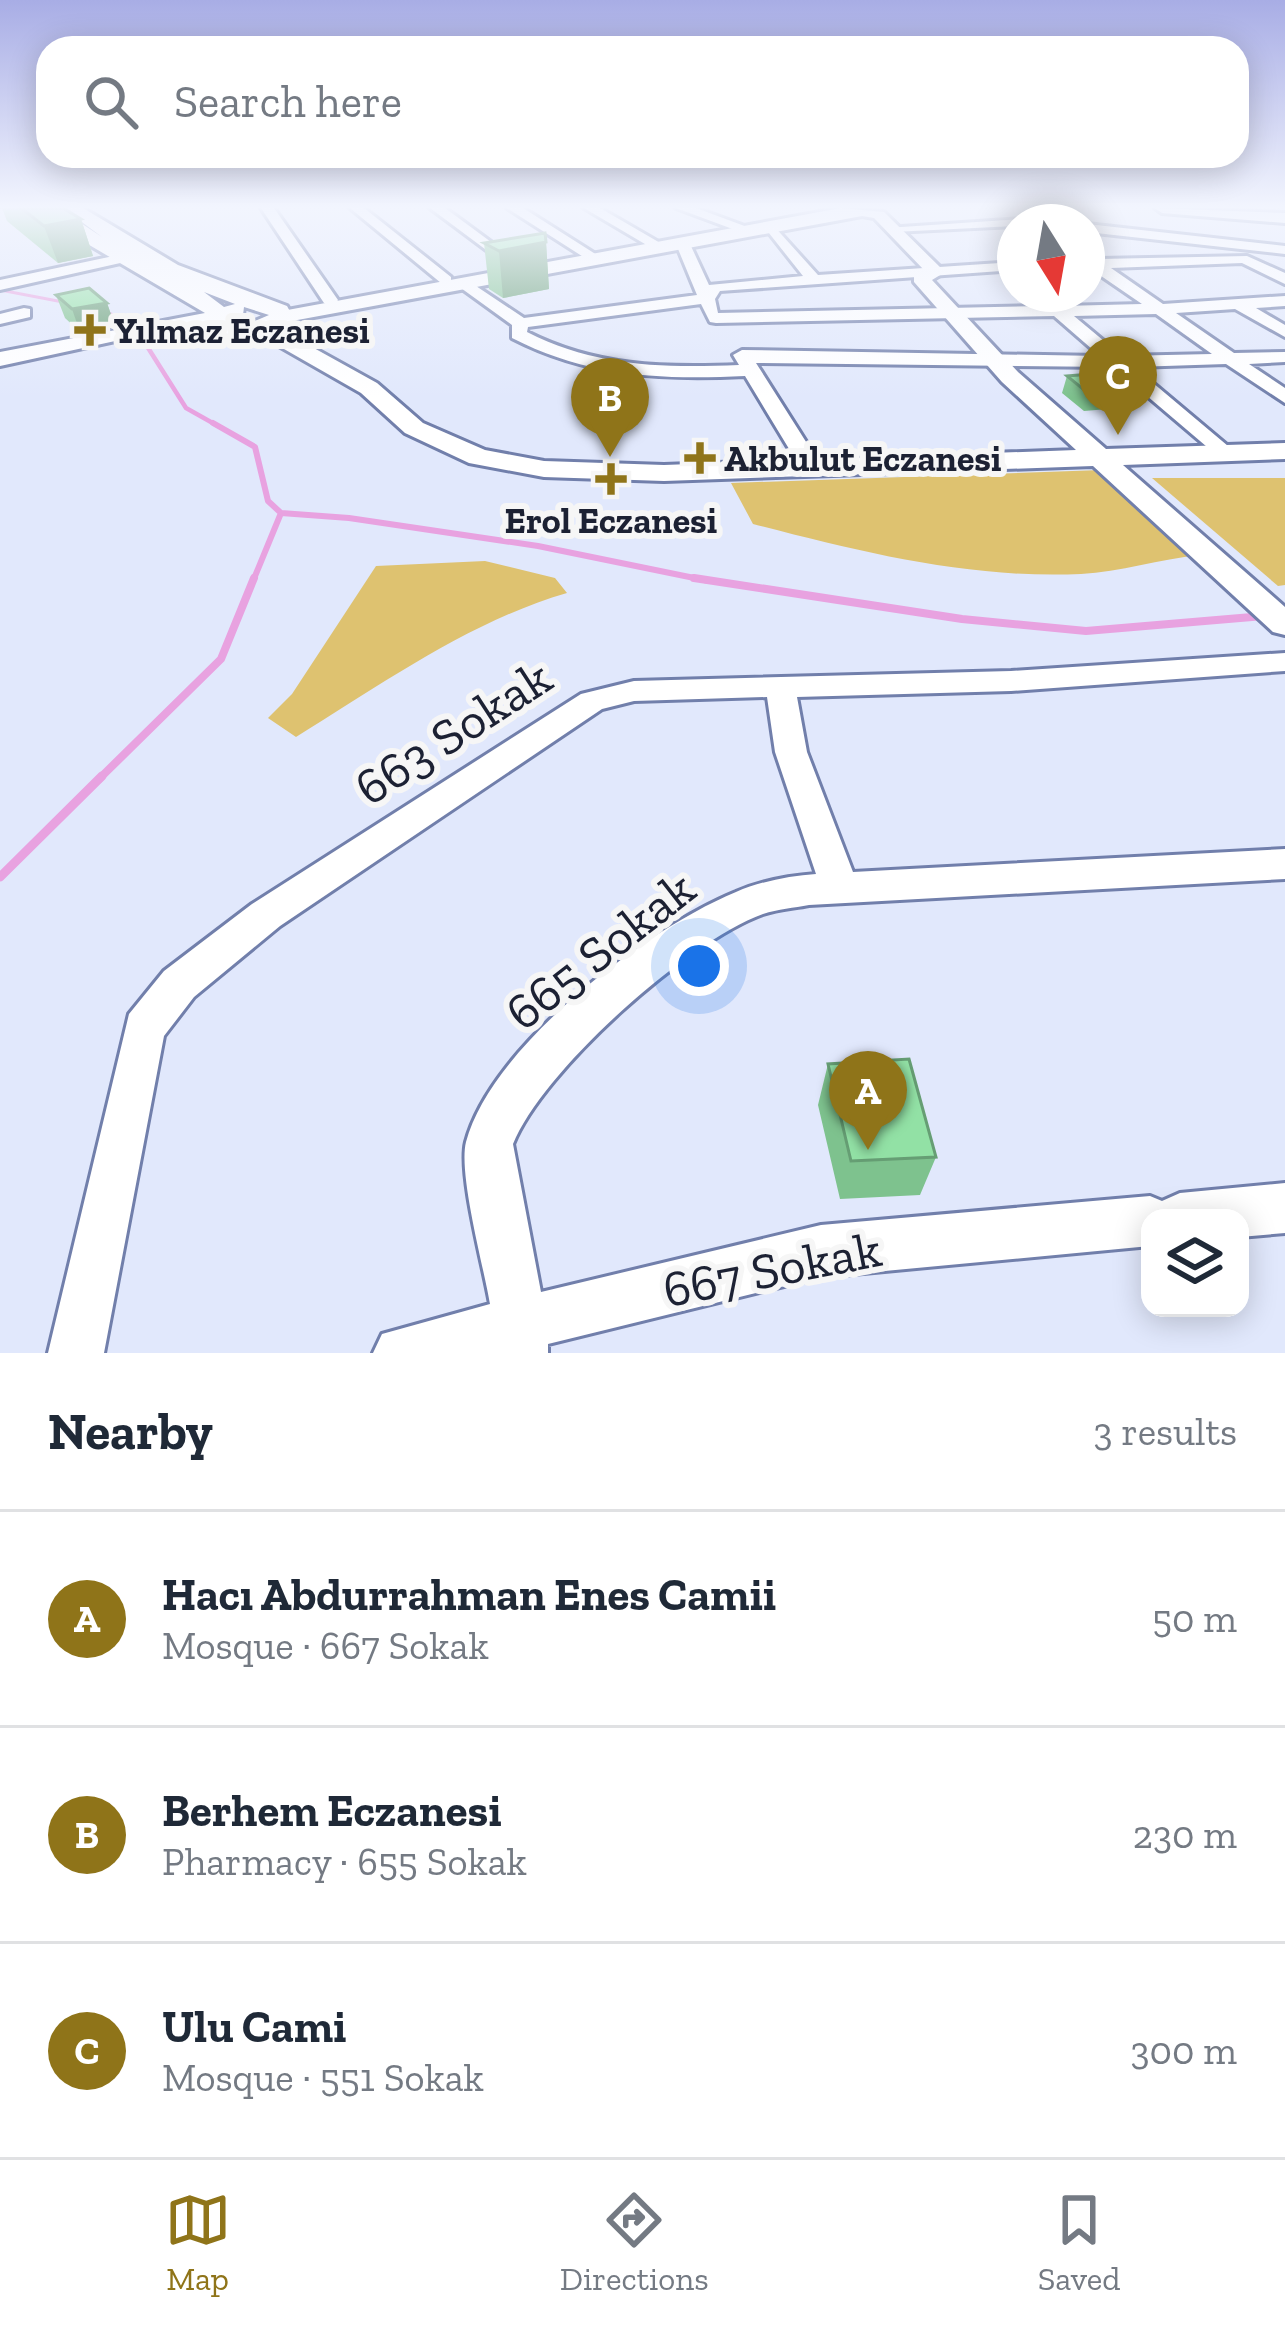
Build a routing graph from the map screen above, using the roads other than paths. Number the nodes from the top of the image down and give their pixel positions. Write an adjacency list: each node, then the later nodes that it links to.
1 (62, 271): 17 (street)
2 (158, 271): 33 (main road)
3 (167, 271): 31 (main road)
4 (310, 271): 20 (street)
5 (440, 271): 16 (street)
6 (504, 271): 16 (street)
7 (519, 271): 16 (street)
8 (695, 271): 19 (street)
9 (807, 271): 15 (street)
10 (952, 271): 12 (street)
11 (1185, 271): 14 (street)
12 (936, 272): 15 (street); 26 (street)
13 (1105, 272): 24 (street)
14 (1198, 279)
15 (815, 281): 19 (street)
16 (454, 282): 20 (street); 31 (street); 32 (street)
17 (6, 283)
18 (1217, 291): 22 (street)
19 (707, 298): 29 (street); 32 (street)
20 (330, 300): 31 (street)
21 (1285, 301): 22 (street)
22 (1235, 302): 24 (street); 34 (street)
23 (1105, 308): 24 (street)
24 (1157, 309): 37 (street)
25 (997, 310): 26 (street)
26 (951, 311): 29 (street); 36 (street)
27 (1059, 312): 38 (street)
28 (24, 314): 30 (street)
29 (716, 318): 40 (street)
30 (0, 319)
31 (276, 322): 33 (main road); 45 (street)
32 (520, 323): 40 (street)
33 (229, 325): 39 (main road)
34 (1285, 332)
35 (1285, 357): 37 (street)
36 (995, 361): 38 (street); 40 (street); 44 (street)
37 (1235, 361): 38 (street); 41 (street)
38 (1114, 362): 42 (street)
39 (0, 363)
40 (748, 364): 45 (street)
41 (1285, 397)
42 (1220, 451): 43 (street); 44 (street)
43 (1285, 451)
44 (1096, 455): 45 (street); 46 (street)
45 (811, 467)
46 (1285, 625)
47 (1285, 662): 48 (street, 663 Sokak)
48 (780, 685): 50 (street); 55 (street, 663 Sokak)
49 (1285, 864): 50 (street, 665 Sokak)
50 (840, 888): 54 (street, 665 Sokak)
51 (1285, 1208): 52 (street)
52 (1249, 1211)
53 (1141, 1222): 54 (street, 667 Sokak)
54 (521, 1338): 56 (street, 667 Sokak)
55 (76, 1353)
56 (401, 1353)

